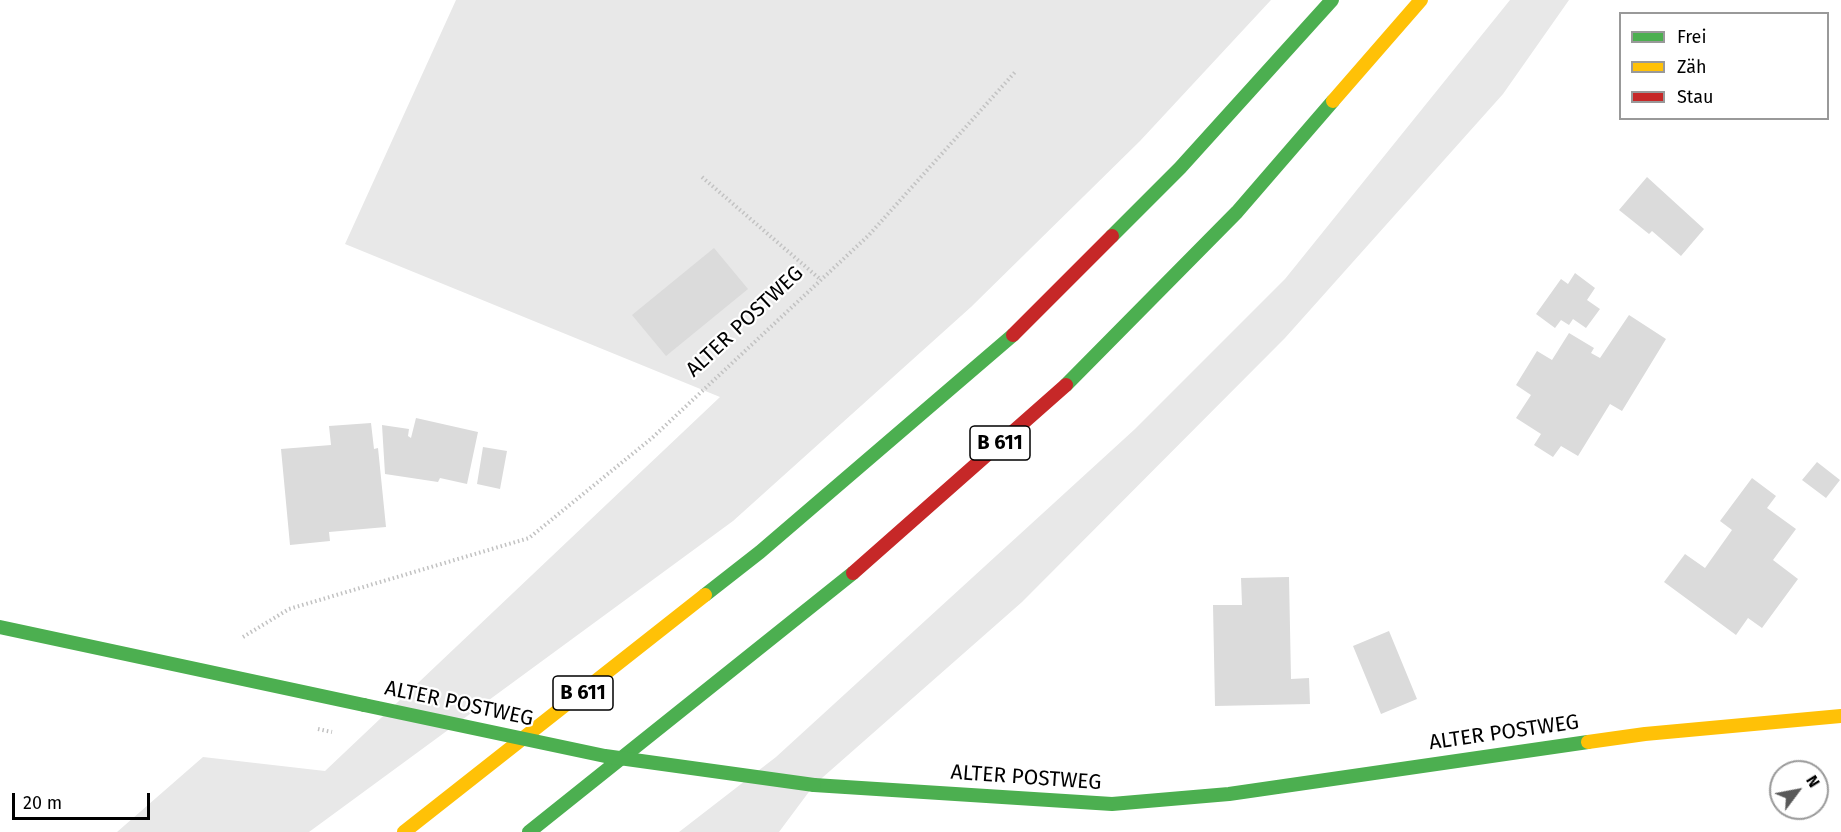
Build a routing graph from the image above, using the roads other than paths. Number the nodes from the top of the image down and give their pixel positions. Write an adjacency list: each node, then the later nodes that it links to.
1 (1332, 0): 5 (main road, B 611)
2 (1421, 0): 6 (main road, B 611)
3 (0, 627): 4 (main road, ALTER POSTWEG, bridge)
4 (1841, 716)
5 (404, 832)
6 (529, 832)

